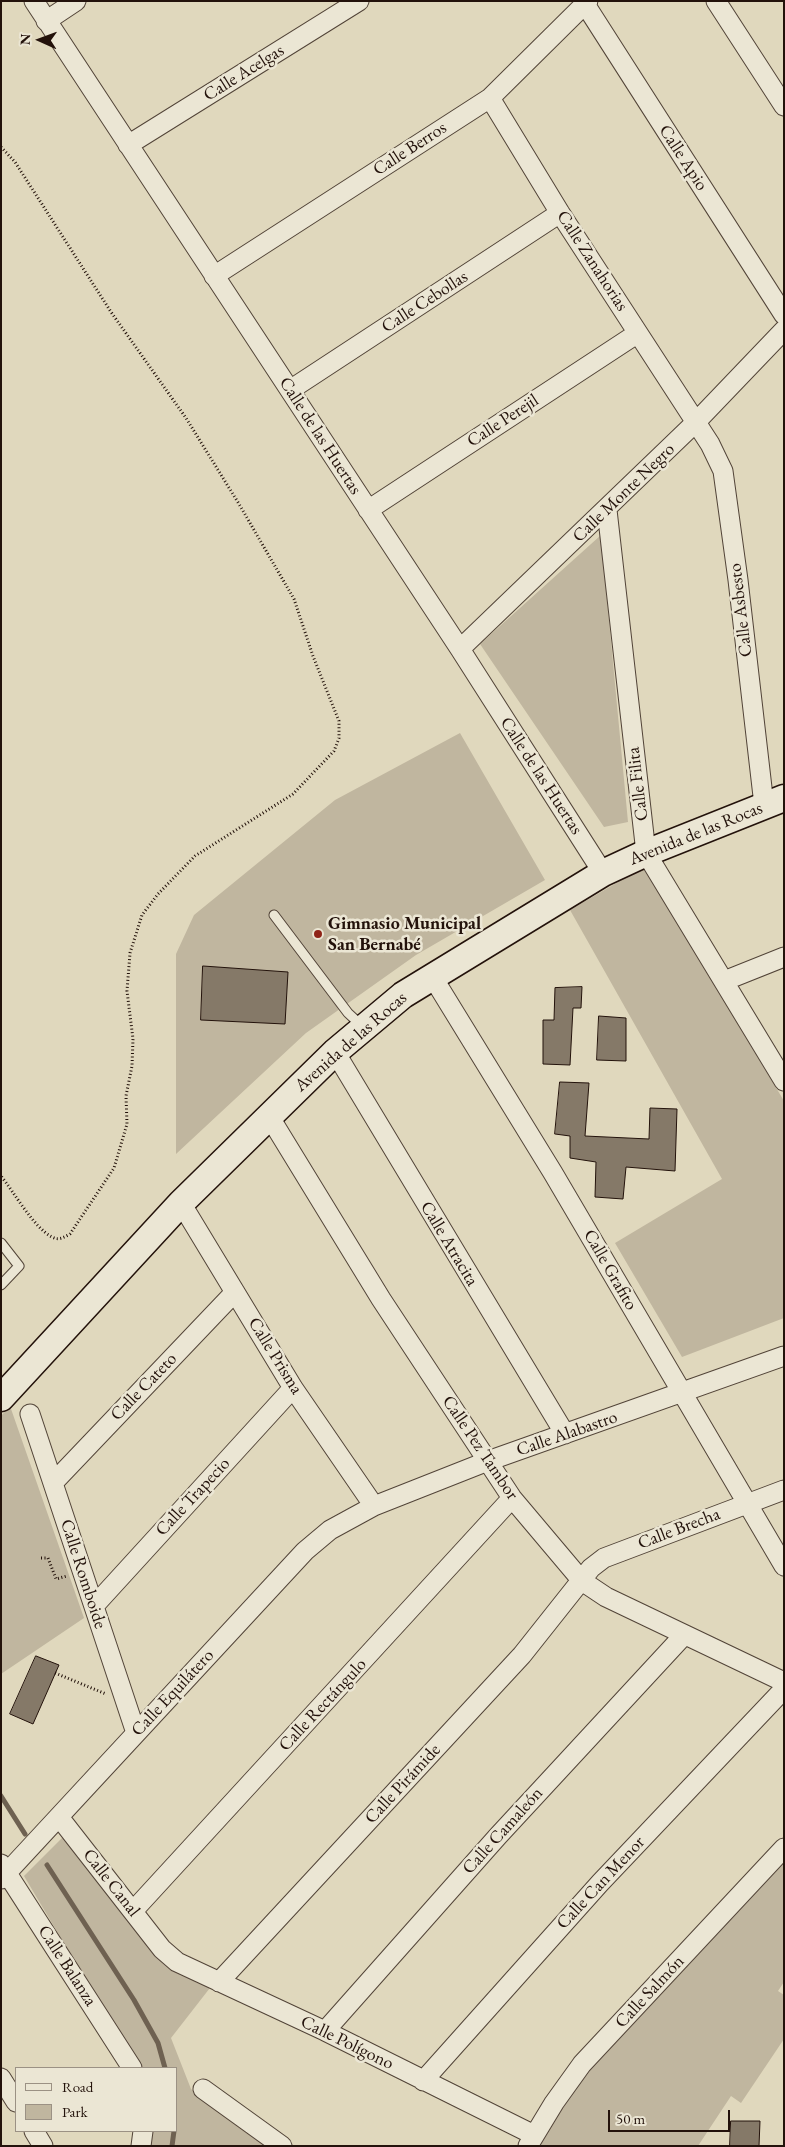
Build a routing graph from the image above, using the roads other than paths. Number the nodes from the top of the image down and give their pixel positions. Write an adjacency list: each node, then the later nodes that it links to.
1 (34, 1): 6 (street, Calle de las Huertas)
2 (76, 1): 6 (street)
3 (359, 1): 9 (street, Calle Acelgas)
4 (716, 1): 8 (street)
5 (585, 2): 7 (street, Calle Berros); 12 (street, Calle Apio)
6 (46, 20): 9 (street, Calle de las Huertas)
7 (490, 98): 10 (street, Calle Zanahorias); 11 (street, Calle Berros)
8 (784, 106)
9 (128, 145): 11 (street, Calle de las Huertas)
10 (560, 213): 14 (street, Calle Zanahorias); 15 (street, Calle Cebollas)
11 (214, 276): 15 (street, Calle de las Huertas)
12 (784, 315)
13 (784, 330): 16 (street, Calle Monte Negro)
14 (638, 333): 16 (street, Calle Zanahorias); 17 (street, Calle Perejil)
15 (290, 390): 17 (street, Calle de las Huertas)
16 (696, 422): 18 (street, Calle Monte Negro); 20 (street, Calle Asbesto)
17 (368, 510): 19 (street, Calle de las Huertas)
18 (607, 510): 19 (street, Calle Monte Negro); 21 (street, Calle Filita)
19 (460, 650): 22 (street, Calle de las Huertas)
20 (774, 802): 21 (street, Avenida de las Rocas)
21 (646, 853): 22 (street, Avenida de las Rocas); 26 (street, Calle Filita)
22 (603, 873): 25 (street, Avenida de las Rocas)
23 (274, 915): 27 (lane)
24 (784, 957): 26 (street)
25 (432, 976): 27 (street, Avenida de las Rocas); 37 (street, Calle Grafito)
26 (724, 981): 29 (street, Calle Filita)
27 (364, 1028): 28 (street, Avenida de las Rocas)
28 (335, 1052): 30 (street, Avenida de las Rocas); 40 (street, Calle Atracita)
29 (784, 1081)
30 (269, 1116): 31 (street, Avenida de las Rocas); 41 (street, Calle Pez Tambor)
31 (181, 1202): 34 (street, Calle Prisma); 38 (street, Avenida de las Rocas)
32 (1, 1243): 33 (lane)
33 (1, 1285)
34 (235, 1292): 36 (street, Calle Prisma); 42 (street, Calle Cateto)
35 (784, 1356): 37 (street, Calle Alabastro)
36 (293, 1388): 46 (street, Calle Prisma); 50 (street, Calle Trapecio)
37 (682, 1394): 40 (street, Calle Alabastro); 45 (street, Calle Grafito)
38 (1, 1398)
39 (30, 1414): 42 (street, Calle Romboide)
40 (565, 1434): 41 (street, Calle Alabastro)
41 (488, 1461): 44 (street, Calle Pez Tambor); 46 (street, Calle Alabastro)
42 (54, 1482): 50 (street, Calle Romboide)
43 (784, 1490): 45 (street, Calle Brecha)
44 (512, 1498): 49 (street, Calle Pez Tambor); 58 (street, Calle Rectángulo)
45 (747, 1503): 48 (street, Calle Grafito); 49 (street, Calle Brecha)
46 (374, 1506): 47 (street, Calle Alabastro)
47 (353, 1516): 54 (street, Calle Equilátero)
48 (784, 1566)
49 (582, 1581): 51 (street, Calle Pez Tambor); 60 (street, Calle Pirámide)
50 (94, 1606): 54 (street, Calle Romboide)
51 (684, 1635): 52 (street, Calle Pez Tambor); 61 (street, Calle Camaleón)
52 (784, 1682)
53 (784, 1689): 64 (street, Calle Can Menor)
54 (136, 1733): 55 (street, Calle Equilátero)
55 (59, 1817): 57 (street, Calle Equilátero); 58 (street, Calle Canal)
56 (784, 1848): 69 (street, Calle Salmón)
57 (6, 1871): 62 (street, Calle Balanza)
58 (133, 1911): 59 (street, Calle Canal)
59 (162, 1949): 60 (street, Calle Polígono)
60 (219, 1982): 61 (street, Calle Polígono)
61 (325, 2031): 64 (street, Calle Polígono)
62 (131, 2067)
63 (1, 2078): 66 (street)
64 (423, 2081): 69 (street, Calle Polígono)
65 (203, 2089): 70 (street)
66 (15, 2100)
67 (35, 2132): 71 (street)
68 (143, 2132): 72 (street)
69 (531, 2140)
70 (275, 2144)
71 (43, 2146)
72 (141, 2146)

